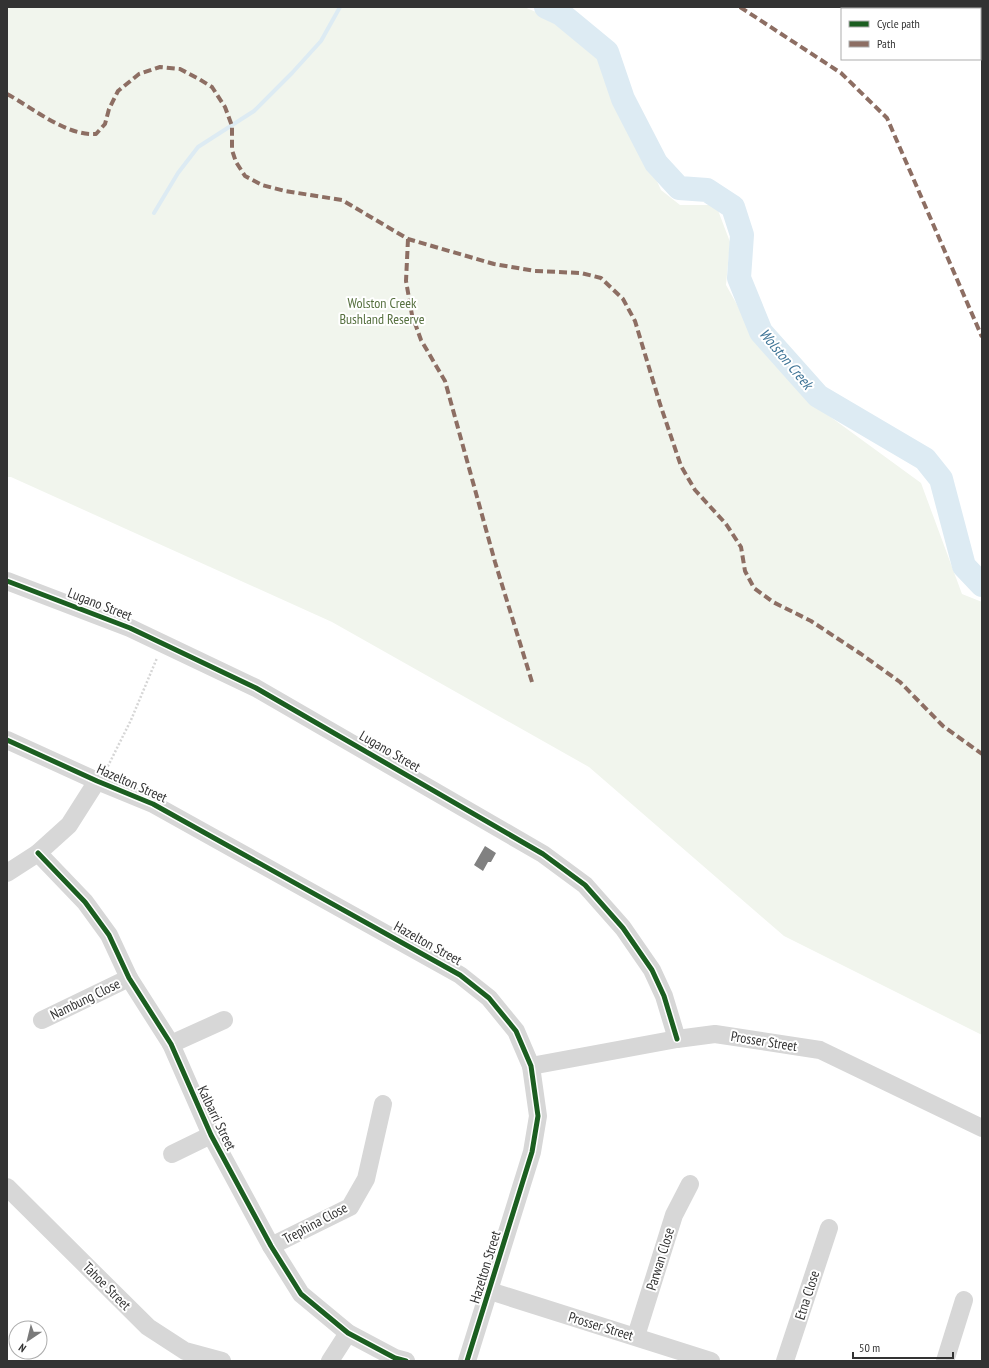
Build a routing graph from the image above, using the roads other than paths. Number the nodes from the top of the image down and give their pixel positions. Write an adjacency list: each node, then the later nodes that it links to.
1 (7, 581): 9 (street, Lugano Street)
2 (7, 740): 3 (street, Hazelton Street)
3 (97, 781): 4 (street); 11 (street, Hazelton Street)
4 (38, 853): 5 (street); 6 (street, Kalbarri Street)
5 (7, 873)
6 (129, 978): 7 (street, Nambung Close); 10 (street, Kalbarri Street)
7 (42, 1020)
8 (224, 1020): 10 (street)
9 (677, 1039): 11 (street, Prosser Street); 13 (street, Prosser Street)
10 (171, 1044): 14 (street, Kalbarri Street)
11 (531, 1066): 20 (street, Hazelton Street)
12 (383, 1104): 19 (street, Trephina Close)
13 (982, 1128)
14 (211, 1135): 15 (street); 19 (street, Kalbarri Street)
15 (172, 1154)
16 (690, 1184): 23 (street, Parwan Close)
17 (7, 1187): 24 (street, Tahoe Street)
18 (829, 1228): 29 (street, Etna Close)
19 (271, 1246): 22 (street, Kalbarri Street)
20 (490, 1291): 23 (street, Prosser Street); 27 (street, Hazelton Street)
21 (964, 1300): 30 (street)
22 (348, 1333): 25 (street); 26 (street, Kalbarri Street)
23 (636, 1336): 28 (street, Prosser Street)
24 (222, 1361)
25 (330, 1361)
26 (406, 1361)
27 (467, 1361)
28 (711, 1361)
29 (785, 1361)
30 (945, 1361)

